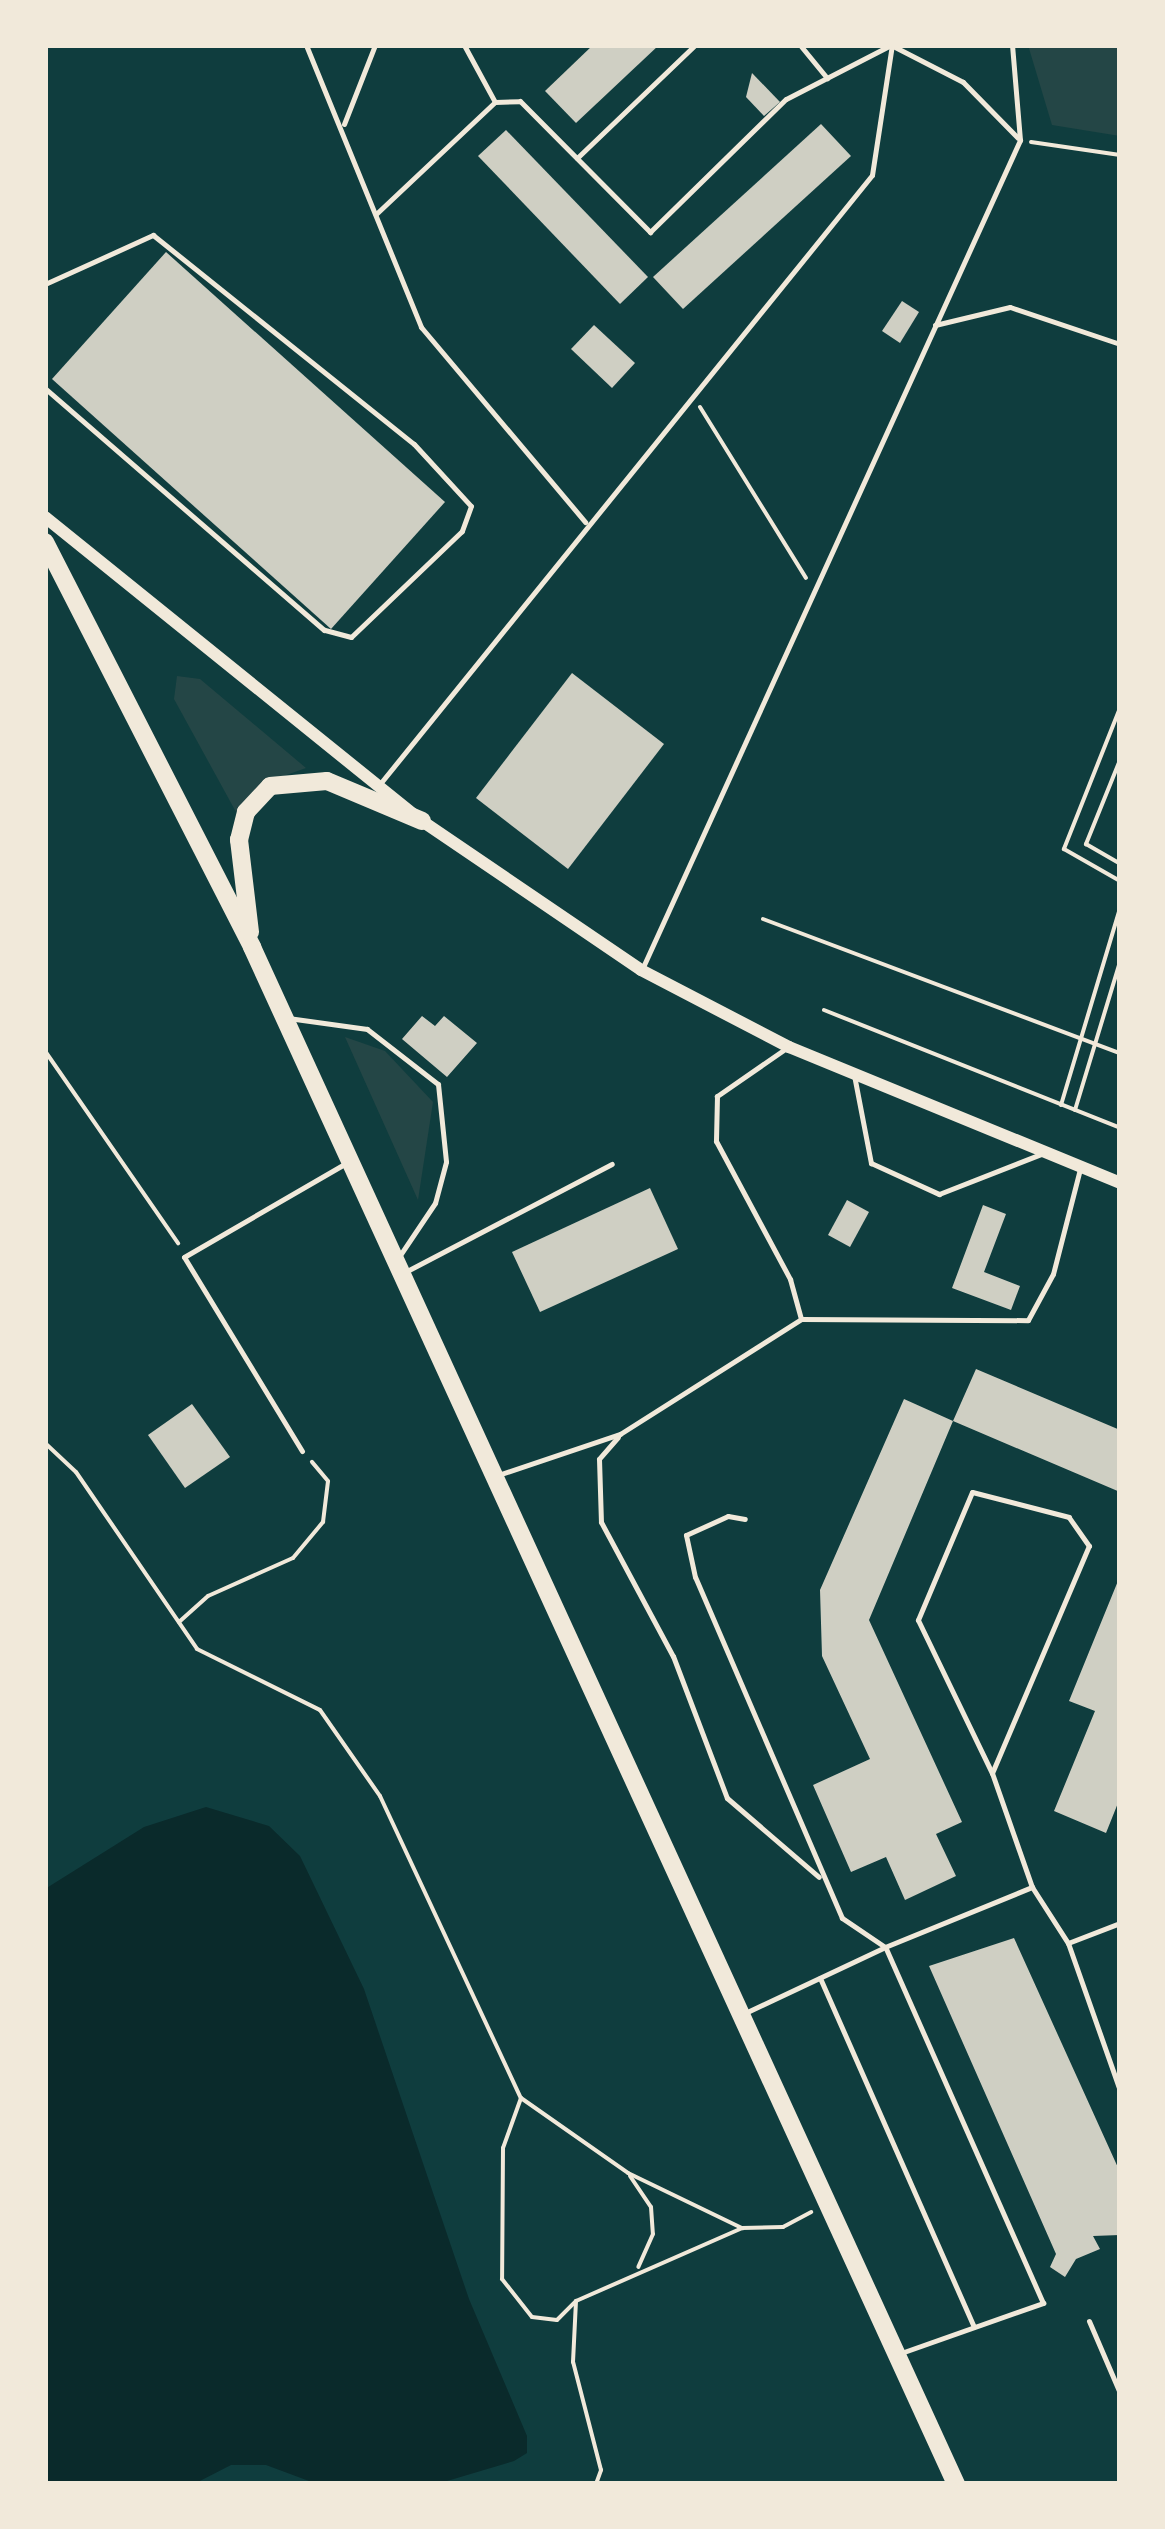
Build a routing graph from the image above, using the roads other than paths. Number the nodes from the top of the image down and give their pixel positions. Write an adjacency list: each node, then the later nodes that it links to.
1 (306, 45): 10 (lane)
2 (374, 45): 10 (lane)
3 (464, 45): 9 (lane)
4 (695, 45): 12 (lane)
5 (800, 45): 8 (lane)
6 (891, 45): 8 (lane); 11 (lane); 19 (lane)
7 (1012, 45): 11 (lane)
8 (828, 78): 12 (lane)
9 (495, 102): 12 (lane); 13 (lane)
10 (344, 124): 13 (lane)
11 (1020, 140): 15 (lane)
12 (576, 158)
13 (376, 214): 19 (lane)
14 (45, 284): 17 (lane)
15 (936, 325): 16 (lane); 24 (lane)
16 (1120, 344)
17 (45, 388)
18 (45, 517): 21 (street)
19 (585, 522): 21 (lane)
20 (45, 542): 23 (highway)
21 (379, 785): 22 (street)
22 (422, 820): 23 (highway); 24 (street)
23 (252, 947): 25 (highway)
24 (642, 970): 26 (street)
25 (284, 1018): 29 (highway); 33 (lane)
26 (789, 1047): 27 (street); 34 (lane)
27 (854, 1074): 28 (street); 28 (lane)
28 (1044, 1152): 31 (street)
29 (350, 1161): 33 (highway); 36 (lane)
30 (612, 1164): 33 (lane)
31 (1080, 1167): 32 (street); 34 (lane)
32 (1120, 1182)
33 (399, 1267): 37 (highway)
34 (801, 1320): 35 (lane)
35 (620, 1434): 37 (lane); 40 (lane)
36 (302, 1451)
37 (495, 1476): 46 (highway)
38 (745, 1519): 40 (lane)
39 (992, 1774): 39 (lane); 41 (lane)
40 (822, 1879): 44 (lane)
41 (1032, 1887): 43 (lane); 44 (lane)
42 (1120, 1923): 43 (lane)
43 (1068, 1943): 47 (lane)
44 (885, 1947): 45 (lane); 49 (lane)
45 (820, 1978): 46 (lane); 49 (lane)
46 (742, 2014): 50 (highway)
47 (1120, 2091)
48 (1089, 2322): 51 (lane)
49 (974, 2327): 50 (lane)
50 (898, 2354): 52 (highway)
51 (1120, 2393)
52 (956, 2484)

